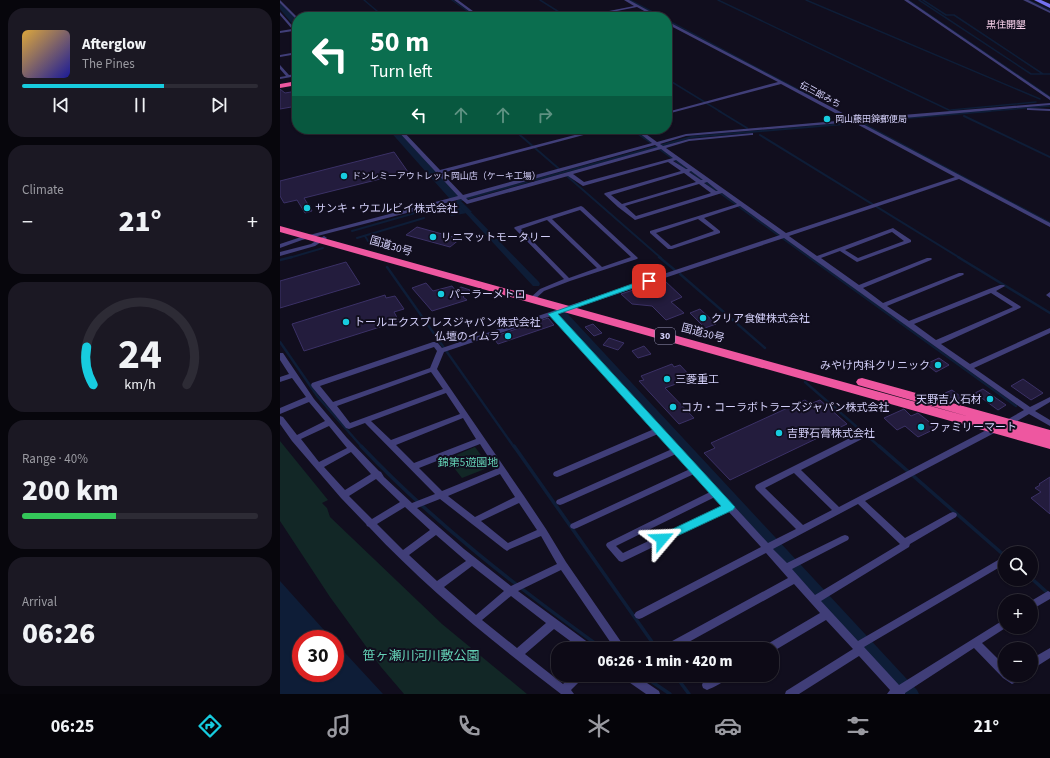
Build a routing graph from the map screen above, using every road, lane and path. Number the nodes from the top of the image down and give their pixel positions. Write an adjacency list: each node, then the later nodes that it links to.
1 (456, 0): 9 (street)
2 (626, 0): 7 (street)
3 (906, 0): 28 (street)
4 (1025, 0): 8 (street)
5 (1037, 0): 8 (street)
6 (280, 1): 14 (street)
7 (637, 6): 10 (street); 11 (street)
8 (1046, 7): 12 (street)
9 (473, 12)
10 (606, 12)
11 (648, 12)
12 (1050, 12)
13 (280, 14): 16 (street)
14 (292, 14)
15 (672, 25): 25 (street, 伝三郎みち)
16 (292, 27)
17 (292, 31): 18 (street)
18 (280, 32)
19 (292, 54): 20 (street)
20 (280, 56)
21 (280, 66): 22 (street)
22 (288, 76): 23 (street); 24 (street)
23 (292, 76)
24 (280, 78)
25 (781, 83): 31 (street); 33 (street, 伝三郎みち)
26 (292, 84): 27 (highway)
27 (280, 86)
28 (1050, 99)
29 (1048, 105): 32 (street)
30 (1050, 110): 32 (street)
31 (672, 112)
32 (953, 114): 33 (street); 34 (street)
33 (851, 121): 34 (street, 伝三郎みち); 38 (street)
34 (863, 124): 38 (street); 43 (street, 伝三郎みち)
35 (403, 134): 41 (street)
36 (584, 134): 41 (street)
37 (642, 134): 38 (street)
38 (659, 147): 39 (street); 42 (street); 46 (street)
39 (673, 159): 40 (street); 42 (street)
40 (689, 171): 44 (street); 49 (street)
41 (438, 172): 47 (street)
42 (569, 174): 46 (street)
43 (959, 177): 53 (street, 伝三郎みち); 55 (street)
44 (704, 181): 45 (street); 49 (street)
45 (719, 192): 48 (street); 49 (street)
46 (475, 197): 47 (street); 47 (street)
47 (464, 199): 57 (street)
48 (739, 205): 50 (street); 55 (street)
49 (620, 206)
50 (699, 217): 50 (street)
51 (548, 218): 63 (street); 63 (street); 65 (street)
52 (280, 223): 57 (highway, 国道30号 / 30)
53 (1050, 225)
54 (280, 229): 56 (highway, 国道30号 / 30)
55 (783, 236): 61 (street); 70 (street)
56 (308, 237): 57 (highway, 国道30号 / 30); 58 (street)
57 (323, 237): 60 (street); 69 (highway, 国道30号 / 30)
58 (280, 246)
59 (840, 249): 59 (street); 61 (street)
60 (280, 254)
61 (816, 258): 67 (street)
62 (929, 259): 67 (street)
63 (601, 269): 65 (street)
64 (961, 274): 71 (street)
65 (568, 280): 69 (street)
66 (1002, 286): 68 (street)
67 (858, 288): 71 (street)
68 (991, 290): 74 (street); 76 (street)
69 (535, 296): 70 (highway, 国道30号 / 30); 72 (highway, 国道30号 / 30)
70 (581, 305): 72 (street); 93 (highway, 国道30号 / 30)
71 (883, 305): 74 (street)
72 (567, 309): 73 (street); 95 (highway, 国道30号 / 30)
73 (552, 314): 77 (street); 96 (street)
74 (909, 324): 76 (street)
75 (1050, 330): 79 (street)
76 (936, 343): 79 (street)
77 (444, 350): 80 (street); 86 (street)
78 (280, 354): 81 (street)
79 (970, 367): 88 (street)
80 (433, 369): 83 (street); 86 (street)
81 (293, 375): 82 (street); 84 (street)
82 (280, 380)
83 (447, 390): 89 (street); 91 (street)
84 (311, 398): 87 (street); 92 (street)
85 (1050, 399): 88 (street)
86 (332, 406): 91 (street)
87 (280, 411)
88 (1030, 411): 93 (street); 94 (street)
89 (464, 416): 100 (street); 101 (street)
90 (280, 419): 99 (street)
91 (366, 420): 101 (street)
92 (330, 422): 99 (street); 103 (street)
93 (1009, 423): 95 (street); 98 (highway, 国道30号 / 30)
94 (1050, 423)
95 (997, 428): 102 (highway, 国道30号 / 30); 116 (street)
96 (659, 430): 104 (street); 111 (street)
97 (861, 436): 107 (street)
98 (1050, 436)
99 (295, 439): 105 (street)
100 (481, 440): 106 (street); 108 (street)
101 (390, 444): 106 (street)
102 (1050, 444)
103 (353, 448): 105 (street); 110 (street)
104 (677, 450): 109 (street); 117 (street)
105 (318, 466): 114 (street)
106 (413, 467): 113 (street)
107 (795, 469): 120 (street); 126 (street)
108 (501, 470): 113 (street); 115 (street)
109 (695, 470): 112 (street); 124 (street)
110 (378, 474): 114 (street); 118 (street)
111 (557, 474)
112 (716, 493): 119 (street); 119 (street)
113 (440, 494): 118 (street); 122 (street)
114 (344, 495): 123 (street)
115 (521, 498): 122 (street); 127 (street)
116 (859, 500): 120 (street); 129 (street)
117 (560, 502)
118 (413, 504): 123 (street); 125 (street)
119 (729, 507): 130 (street)
120 (838, 511): 126 (street)
121 (953, 515): 129 (street)
122 (474, 521): 127 (street)
123 (370, 524): 131 (street)
124 (574, 526)
125 (437, 530): 131 (street); 132 (street)
126 (802, 530): 130 (street)
127 (543, 531): 134 (street)
128 (845, 538): 135 (street)
129 (904, 543): 140 (street)
130 (772, 545): 135 (street); 143 (street)
131 (402, 555): 137 (street)
132 (472, 561): 137 (street); 138 (street)
133 (998, 564): 152 (street)
134 (563, 565): 138 (street); 148 (street)
135 (791, 566): 136 (street)
136 (795, 579): 140 (street); 149 (street)
137 (437, 587): 144 (street)
138 (515, 588): 144 (street); 145 (street)
139 (1048, 595): 141 (street)
140 (819, 597): 142 (street)
141 (1038, 601)
142 (827, 614): 150 (street); 152 (street)
143 (639, 616)
144 (476, 620): 154 (street)
145 (553, 623): 147 (street); 154 (street)
146 (998, 628): 151 (street)
147 (579, 642)
148 (615, 642)
149 (680, 642)
150 (779, 642)
151 (975, 643): 156 (street); 161 (street)
152 (861, 645): 161 (street); 164 (street)
153 (1050, 652): 155 (street)
154 (518, 654): 162 (street)
155 (1038, 661)
156 (998, 666)
157 (574, 682): 162 (street)
158 (636, 682): 163 (street)
159 (712, 682): 160 (street)
160 (707, 685)
161 (900, 690)
162 (566, 692)
163 (648, 692)
164 (790, 694)

